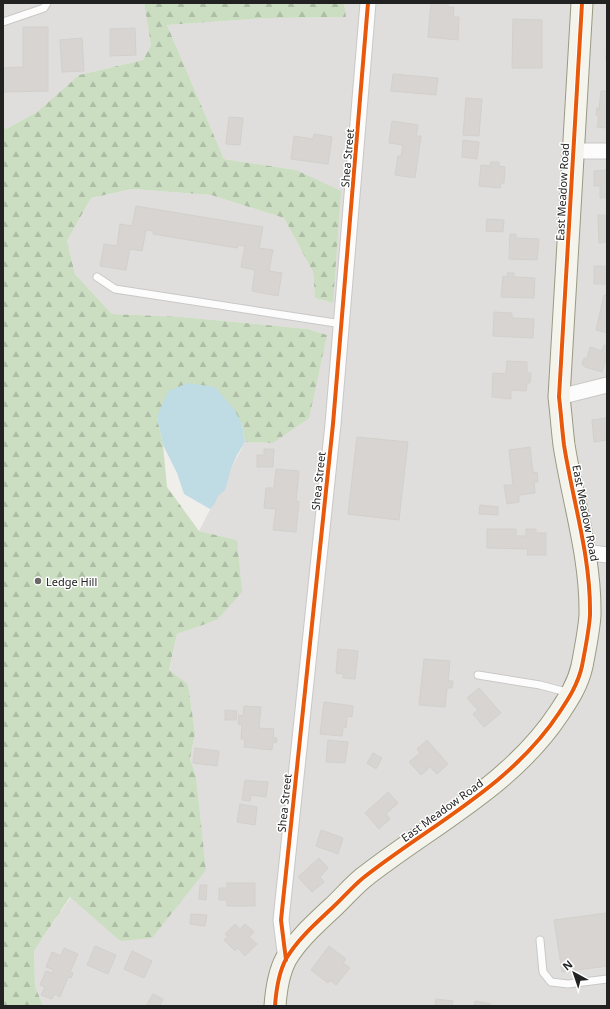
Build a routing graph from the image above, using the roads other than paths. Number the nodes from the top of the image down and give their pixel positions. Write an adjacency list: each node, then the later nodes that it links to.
1 (47, 3): 4 (lane)
2 (368, 3): 8 (street, Shea Street)
3 (582, 3): 5 (street, East Meadow Road)
4 (3, 22)
5 (574, 151): 6 (street); 10 (street, East Meadow Road)
6 (607, 151)
7 (97, 277): 8 (lane)
8 (342, 324): 16 (street, Shea Street)
9 (607, 385): 10 (street)
10 (559, 397): 11 (street, East Meadow Road)
11 (585, 552): 12 (street); 14 (street, East Meadow Road)
12 (607, 555)
13 (478, 674): 14 (lane)
14 (572, 694): 16 (street, East Meadow Road)
15 (540, 940): 17 (lane)
16 (286, 960): 18 (street, East Meadow Road)
17 (607, 979)
18 (275, 1006)

